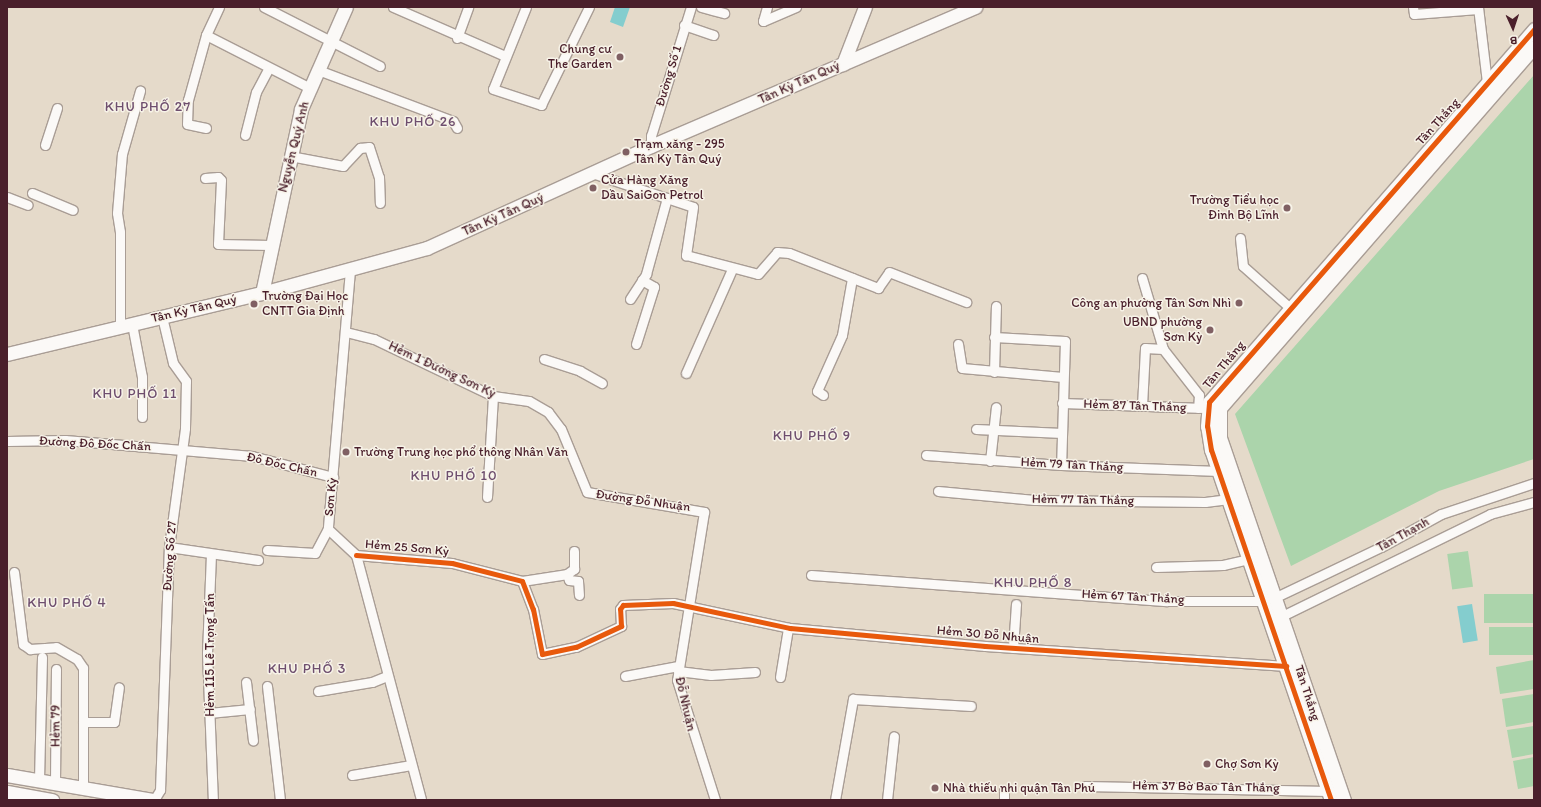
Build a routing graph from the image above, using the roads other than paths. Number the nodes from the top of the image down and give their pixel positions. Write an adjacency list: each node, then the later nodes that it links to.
1 (264, 7): 22 (street)
2 (346, 7): 22 (street, Nguyễn Quý Anh)
3 (393, 7): 21 (street)
4 (468, 7): 21 (street)
5 (526, 7): 24 (street)
6 (589, 7): 24 (street)
7 (691, 7): 17 (street, Đường Số 1)
8 (700, 7): 16 (street)
9 (767, 7): 10 (street)
10 (796, 7)
11 (866, 7): 25 (street)
12 (975, 7): 25 (street, Tân Kỳ Tân Quý)
13 (1413, 7): 15 (street)
14 (216, 8): 19 (street)
15 (1478, 8): 29 (street)
16 (724, 13)
17 (684, 25): 20 (street); 37 (street, Đường Số 1)
18 (1534, 29): 29 (street, Tân Thắng)
19 (206, 35): 27 (street); 33 (street)
20 (713, 35)
21 (457, 38): 24 (street)
22 (331, 43): 26 (street); 28 (street, Nguyễn Quý Anh)
23 (1534, 47): 78 (street, Tân Thắng)
24 (505, 56)
25 (843, 64): 37 (street, Tân Kỳ Tân Quý)
26 (380, 66)
27 (269, 68): 30 (street); 35 (street)
28 (318, 70): 30 (street, Nguyễn Quý Anh); 34 (street)
29 (1487, 84): 58 (street, Tân Thắng)
30 (310, 88): 38 (street, Nguyễn Quý Anh)
31 (140, 91): 60 (street)
32 (57, 108): 36 (street)
33 (206, 128)
34 (457, 128)
35 (245, 135)
36 (45, 145)
37 (651, 146): 39 (street, Tân Kỳ Tân Quý)
38 (290, 156): 44 (street); 48 (street, Nguyễn Quý Anh)
39 (595, 174): 43 (street); 50 (street, Tân Kỳ Tân Quý)
40 (205, 178): 48 (street)
41 (32, 193): 46 (street)
42 (7, 197): 45 (street)
43 (667, 198): 49 (street); 53 (street)
44 (380, 203)
45 (28, 204)
46 (73, 210)
47 (1240, 238): 58 (street)
48 (270, 245): 54 (street, Nguyễn Quý Anh)
49 (732, 269): 51 (street); 69 (street)
50 (350, 270): 54 (street, Tân Kỳ Tân Quý); 61 (street, Sơn Kỳ)
51 (852, 278): 56 (street); 72 (street)
52 (1142, 278): 65 (street)
53 (642, 280): 55 (street); 63 (street)
54 (262, 293): 59 (street, Tân Kỳ Tân Quý)
55 (630, 299)
56 (966, 302)
57 (996, 306): 62 (street)
58 (1289, 307): 78 (street, Tân Thắng)
59 (162, 317): 60 (street, Tân Kỳ Tân Quý); 84 (street, Đường Số 27)
60 (126, 325): 66 (street, Tân Kỳ Tân Quý); 79 (street)
61 (346, 332): 73 (street, Hẻm 1 Đường Sơn Kỳ); 89 (street, Sơn Kỳ)
62 (994, 337): 68 (street); 70 (street)
63 (636, 344)
64 (958, 344): 68 (street)
65 (1163, 349): 76 (street); 78 (street)
66 (7, 354)
67 (544, 359): 71 (street)
68 (994, 372): 70 (street)
69 (686, 373)
70 (1063, 377): 74 (street)
71 (602, 383)
72 (823, 395)
73 (493, 396): 75 (street, Hẻm 1 Đường Sơn Kỳ); 92 (street)
74 (1062, 403): 76 (street, Hẻm 87 Tân Thắng); 82 (street)
75 (537, 406): 111 (street, Đường Đỗ Nhuận)
76 (1142, 406): 78 (street, Hẻm 87 Tân Thắng)
77 (996, 407): 81 (street)
78 (1209, 408): 88 (street, Tân Thắng)
79 (142, 417)
80 (976, 428): 81 (street)
81 (995, 430): 82 (street); 86 (street)
82 (1062, 433): 87 (street)
83 (7, 441): 84 (street, Đường Đô Đốc Chấn)
84 (182, 450): 89 (street, Đô Đốc Chấn); 96 (street, Đường Số 27)
85 (926, 455): 86 (street, Hẻm 79 Tân Thắng)
86 (990, 461): 87 (street, Hẻm 79 Tân Thắng)
87 (1061, 465): 88 (street, Hẻm 79 Tân Thắng)
88 (1224, 469): 93 (street, Tân Thắng); 109 (street, Tân Thắng)
89 (333, 477): 95 (street, Sơn Kỳ)
90 (1534, 483): 109 (street, Tân Thạnh)
91 (938, 491): 93 (street, Hẻm 77 Tân Thắng)
92 (487, 496)
93 (1229, 499): 101 (street, Tân Thắng)
94 (1534, 502): 112 (street, Tân Thạnh)
95 (328, 529): 97 (street); 100 (street, Sơn Kỳ)
96 (169, 547): 99 (street); 144 (street, Đường Số 27)
97 (267, 550)
98 (574, 551): 105 (street)
99 (211, 554): 102 (street); 129 (street, Hẻm 115 Lê Trọng Tấn)
100 (356, 555): 107 (street, Hẻm 25 Sơn Kỳ); 120 (street)
101 (1250, 559): 103 (street); 109 (street, Tân Thắng)
102 (258, 560)
103 (1156, 567)
104 (14, 572): 130 (street)
105 (567, 574): 107 (street); 108 (street)
106 (811, 575): 109 (street, Hẻm 67 Tân Thắng)
107 (522, 581): 111 (street, Hẻm 30 Đỗ Nhuận)
108 (579, 595)
109 (1270, 599): 112 (street, Tân Thắng)
110 (1016, 604): 114 (street)
111 (690, 607): 113 (street, Hẻm 30 Đỗ Nhuận); 118 (street, Đỗ Nhuận)
112 (1277, 619): 116 (street, Tân Thắng); 152 (street, Tân Thắng)
113 (788, 628): 114 (street, Hẻm 30 Đỗ Nhuận); 122 (street)
114 (1013, 648): 116 (street, Hẻm 30 Đỗ Nhuận)
115 (42, 657): 136 (street)
116 (1286, 666): 142 (street, Tân Thắng)
117 (56, 669): 137 (street, Hẻm 79)
118 (678, 669): 119 (street); 121 (street); 148 (street, Đỗ Nhuận)
119 (755, 672)
120 (387, 676): 126 (street); 133 (street)
121 (625, 676)
122 (780, 677)
123 (246, 682): 128 (street)
124 (267, 686): 146 (street)
125 (119, 687): 130 (street)
126 (318, 691)
127 (971, 706): 149 (street)
128 (250, 710): 129 (street); 132 (street)
129 (209, 713): 145 (street, Hẻm 115 Lê Trọng Tấn)
130 (83, 722): 139 (street)
131 (894, 736): 150 (street)
132 (253, 741)
133 (411, 765): 135 (street); 147 (street)
134 (7, 775): 136 (street)
135 (352, 775)
136 (39, 780): 137 (street)
137 (56, 783): 139 (street)
138 (1085, 786): 142 (street, Hẻm 37 Bờ Bao Tân Thắng)
139 (83, 788): 144 (street)
140 (1004, 790): 151 (street)
141 (7, 792): 143 (street)
142 (1329, 795)
143 (52, 800)
144 (154, 800)
145 (213, 800)
146 (280, 800)
147 (421, 800)
148 (715, 800)
149 (835, 800)
150 (887, 800)
151 (1004, 800)
152 (1344, 800)

